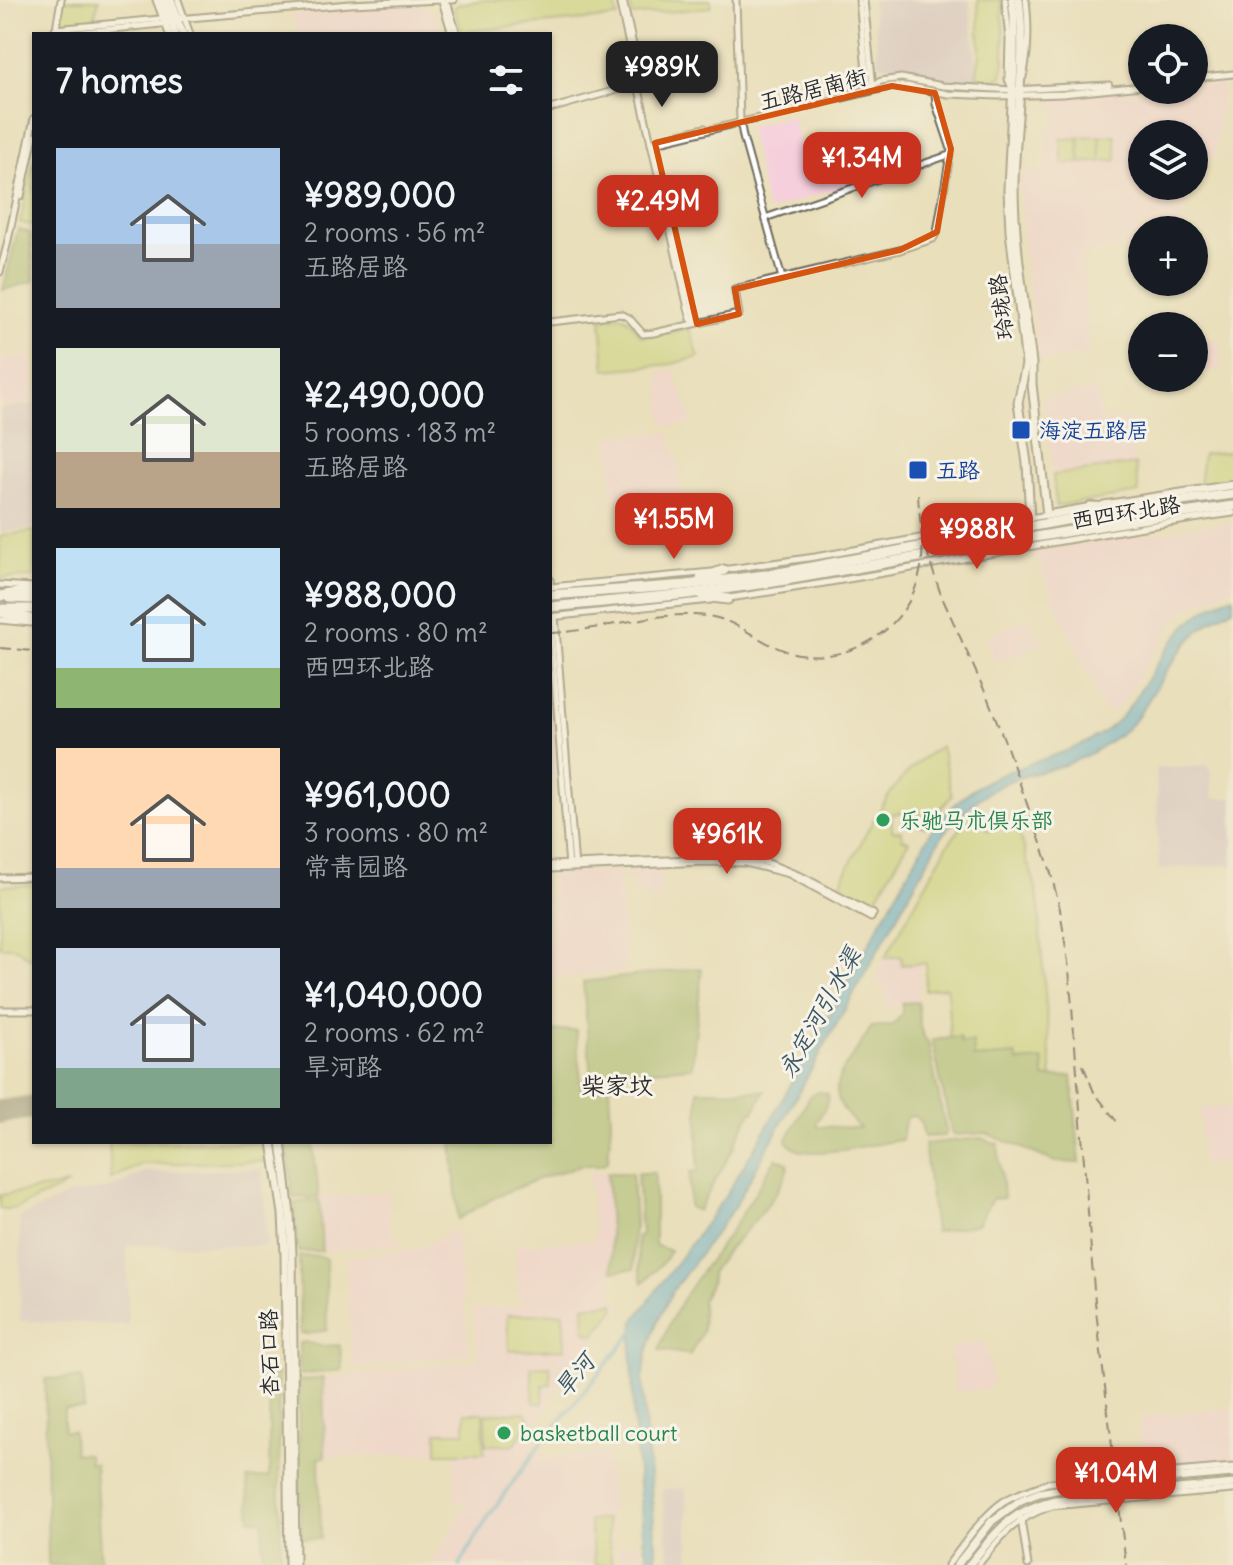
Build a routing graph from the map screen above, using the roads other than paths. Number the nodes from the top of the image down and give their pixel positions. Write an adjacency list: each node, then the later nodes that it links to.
1 (61, 0): 16 (street)
2 (156, 0): 15 (street)
3 (163, 0): 15 (highway)
4 (170, 0): 15 (highway)
5 (178, 0): 15 (street)
6 (444, 0): 7 (street); 15 (street)
7 (454, 0)
8 (621, 0): 26 (street)
9 (736, 0): 32 (street)
10 (862, 0): 28 (street)
11 (1005, 0): 30 (street, 玲珑路)
12 (1012, 0): 30 (main road, 玲珑路)
13 (1019, 0): 30 (main road, 玲珑路)
14 (1026, 0): 30 (street, 玲珑路)
15 (172, 20): 16 (street); 17 (street); 18 (street); 19 (main road); 20 (main road); 21 (street)
16 (54, 32)
17 (80, 32)
18 (169, 32)
19 (175, 32)
20 (181, 32)
21 (187, 32)
22 (453, 32): 23 (street)
23 (454, 32)
24 (1233, 76): 25 (street)
25 (1208, 79)
26 (640, 83): 31 (street); 34 (street)
27 (1128, 85): 30 (street)
28 (871, 89): 29 (street, 五路居南街); 30 (street, 五路居南街); 32 (street, 五路居南街); 34 (street, 五路居南街)
29 (935, 93): 30 (street, 五路居南街); 36 (street)
30 (1017, 93): 43 (main road, 玲珑路); 44 (main road, 玲珑路)
31 (552, 108)
32 (740, 120): 34 (street, 五路居南街); 39 (street)
33 (32, 128): 38 (street)
34 (653, 143): 42 (street)
35 (32, 145): 40 (street)
36 (949, 155): 37 (street); 39 (street)
37 (765, 218)
38 (0, 272)
39 (782, 278): 42 (street)
40 (0, 282)
41 (552, 322): 42 (street)
42 (697, 324)
43 (1027, 463): 44 (main road); 52 (main road, 玲珑路)
44 (1043, 476): 51 (main road, 玲珑路)
45 (1233, 485): 48 (main road, 西四环北路)
46 (1233, 494): 49 (highway, 西四环北路)
47 (1233, 506): 53 (highway, 西四环北路)
48 (1090, 507): 49 (highway); 51 (main road, 西四环北路)
49 (1131, 508): 60 (highway, 西四环北路)
50 (1233, 513): 54 (street, 西四环北路)
51 (1047, 515): 52 (street, 西四环北路)
52 (1030, 518): 55 (street, 西四环北路)
53 (1134, 520): 54 (highway); 60 (highway, 西四环北路)
54 (1103, 533): 64 (street, 西四环北路)
55 (724, 570): 56 (street, 西四环北路); 60 (highway)
56 (552, 583)
57 (0, 585): 58 (street)
58 (32, 588)
59 (32, 589): 62 (highway)
60 (687, 589): 61 (highway, 西四环北路); 64 (highway); 67 (highway, 西四环北路)
61 (552, 595)
62 (0, 597): 63 (highway)
63 (32, 599)
64 (728, 599): 68 (street, 西四环北路)
65 (32, 609): 66 (highway)
66 (0, 610): 70 (highway)
67 (552, 614)
68 (552, 614)
69 (0, 620): 71 (street)
70 (32, 621)
71 (32, 622)
72 (552, 626): 73 (street)
73 (572, 866): 73 (street); 74 (street)
74 (552, 867)
75 (32, 878): 76 (street)
76 (0, 880)
77 (0, 1010): 78 (street)
78 (32, 1010)
79 (272, 1144): 86 (main road, 杏石口路)
80 (281, 1144): 87 (main road, 杏石口路)
81 (1233, 1467): 82 (street)
82 (1206, 1469): 83 (street); 88 (street)
83 (1233, 1473): 89 (main road)
84 (1232, 1486): 85 (street); 90 (main road)
85 (1021, 1519): 91 (street); 92 (street)
86 (289, 1565)
87 (295, 1565)
88 (948, 1565)
89 (957, 1565)
90 (969, 1565)
91 (978, 1565)
92 (1028, 1565)

